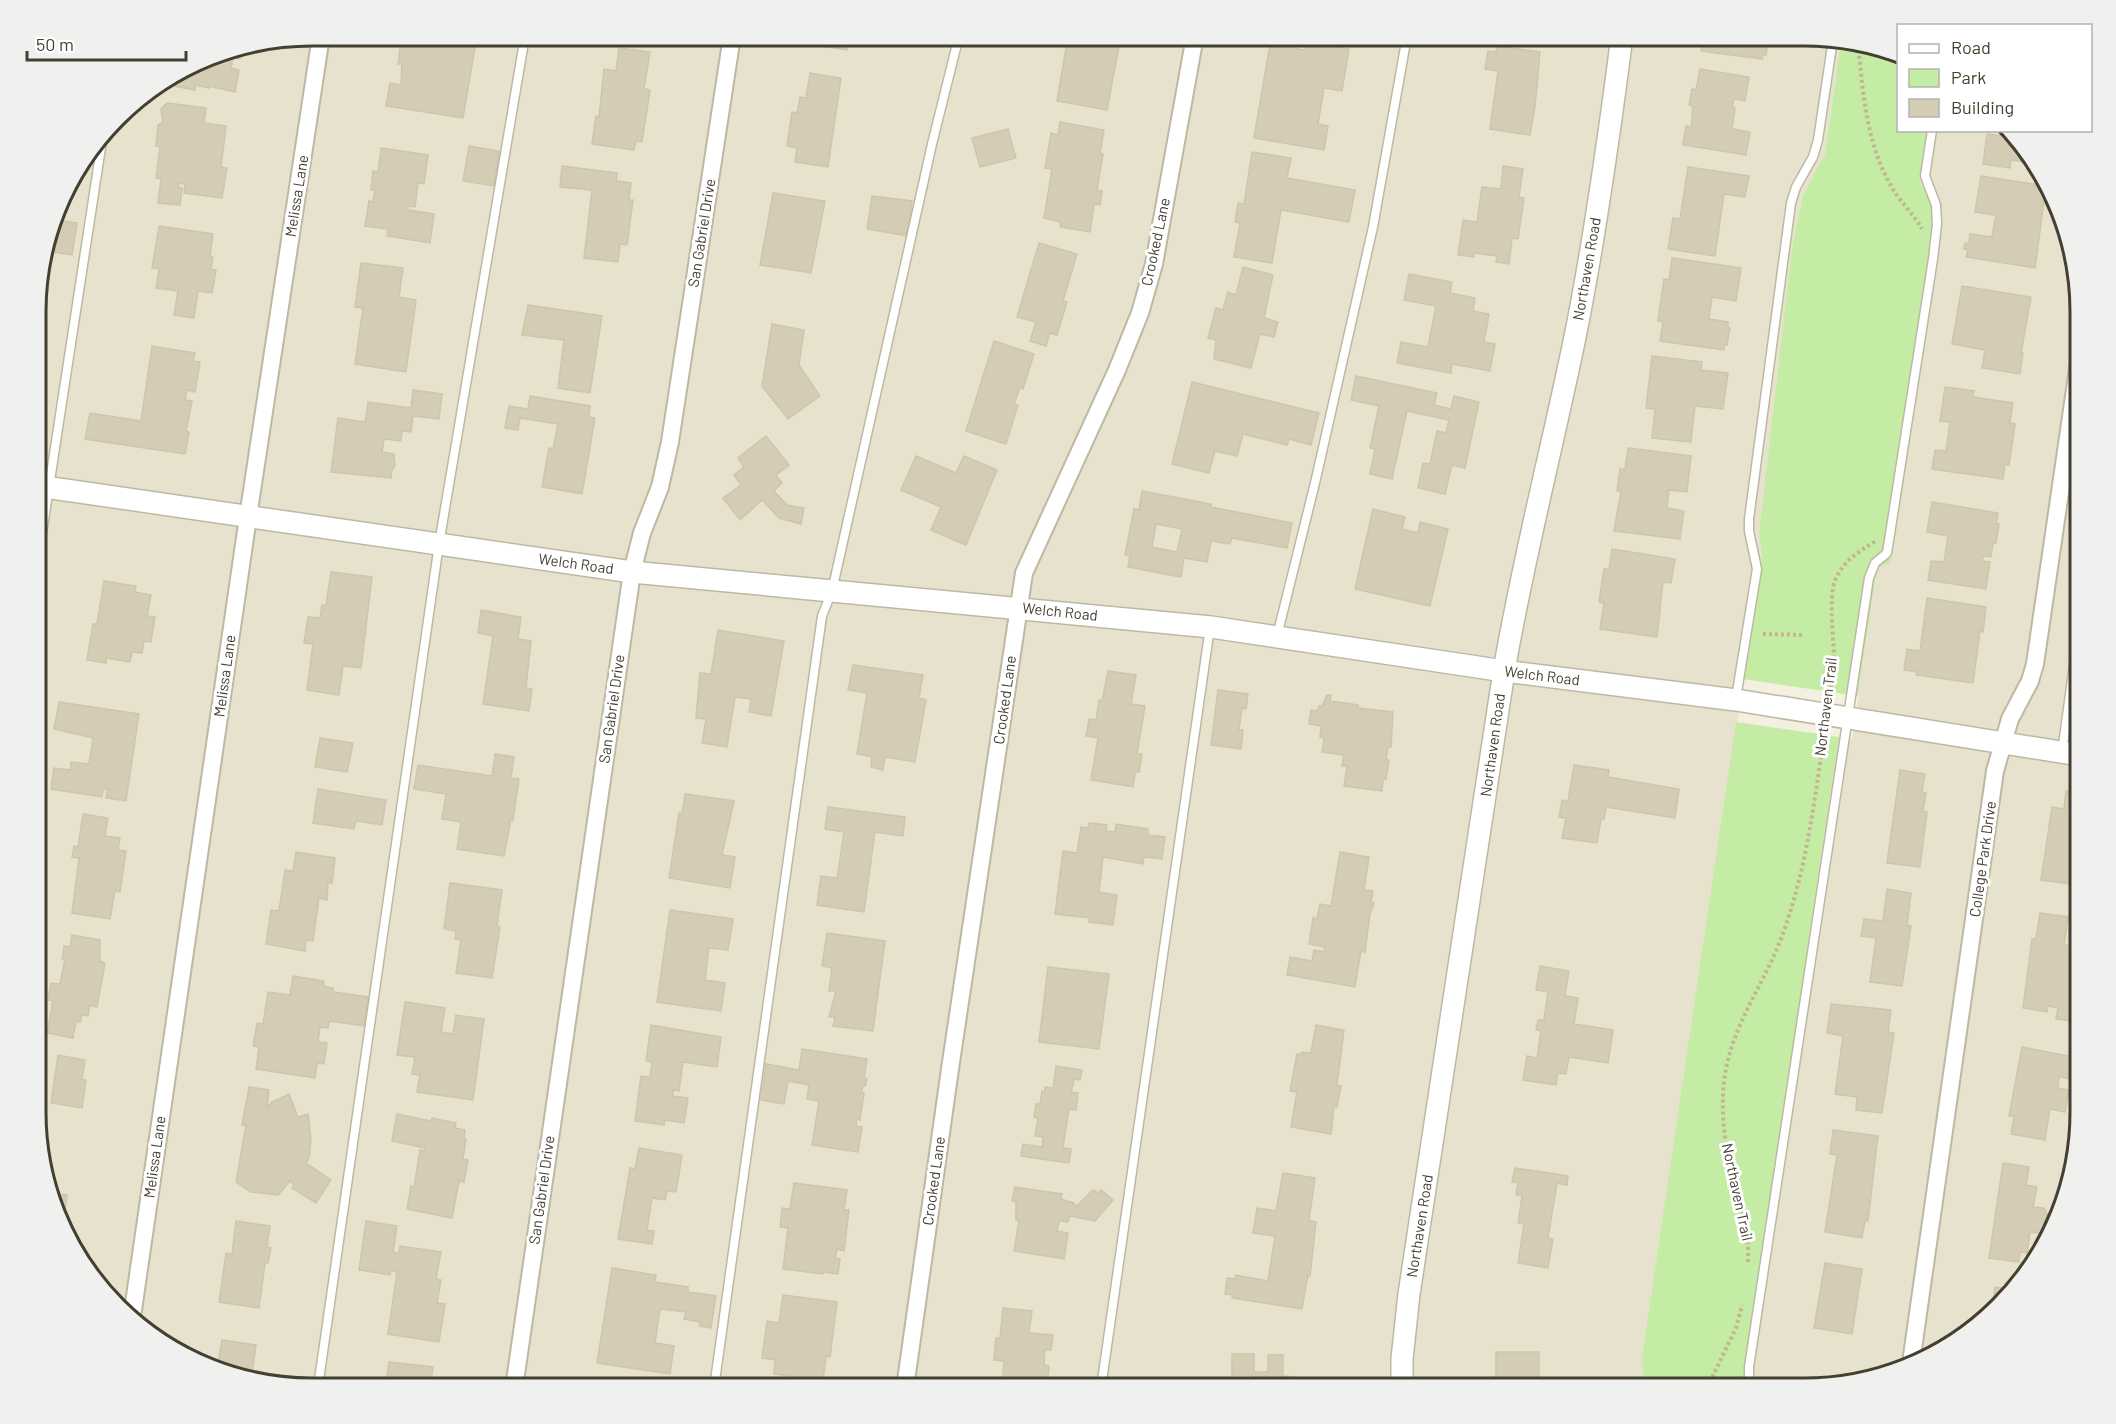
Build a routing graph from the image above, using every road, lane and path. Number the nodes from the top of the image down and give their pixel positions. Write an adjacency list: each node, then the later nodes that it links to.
1 (319, 46): 16 (street, Melissa Lane)
2 (523, 46): 18 (lane)
3 (730, 46): 19 (street, San Gabriel Drive)
4 (957, 46): 20 (lane)
5 (1193, 46): 21 (street, Crooked Lane)
6 (1405, 46): 25 (lane)
7 (1621, 46): 26 (street, Northaven Road)
8 (1832, 48): 27 (lane)
9 (1859, 53): 12 (path)
10 (1932, 132): 12 (lane)
11 (100, 154): 14 (lane)
12 (1933, 259): 17 (lane)
13 (2070, 424): 30 (street, College Park Drive)
14 (46, 468)
15 (46, 486): 16 (street, Welch Road)
16 (248, 517): 18 (street, Welch Road); 34 (street, Melissa Lane)
17 (1894, 517): 28 (path, Northaven Trail); 29 (lane)
18 (439, 544): 19 (street, Welch Road); 36 (lane)
19 (632, 572): 20 (street, Welch Road); 37 (street, San Gabriel Drive)
20 (832, 591): 21 (street, Welch Road); 38 (lane)
21 (1018, 608): 22 (street, Welch Road); 39 (street, Crooked Lane)
22 (1210, 627): 25 (street, Welch Road); 40 (lane)
23 (1763, 634): 24 (path)
24 (1802, 635)
25 (1277, 636): 26 (street, Welch Road)
26 (1504, 671): 27 (street, Welch Road); 41 (street, Northaven Road)
27 (1736, 700): 28 (street, Welch Road)
28 (1827, 714): 29 (street, Welch Road); 32 (path, Northaven Trail)
29 (1848, 718): 30 (street, Welch Road); 43 (lane)
30 (2002, 743): 31 (street, Welch Road); 35 (street, College Park Drive)
31 (2070, 753)
32 (1748, 1268)
33 (1744, 1297): 42 (path)
34 (133, 1308)
35 (1912, 1354)
36 (319, 1378)
37 (515, 1378)
38 (715, 1378)
39 (906, 1378)
40 (1102, 1378)
41 (1402, 1378)
42 (1712, 1378)
43 (1749, 1378)

